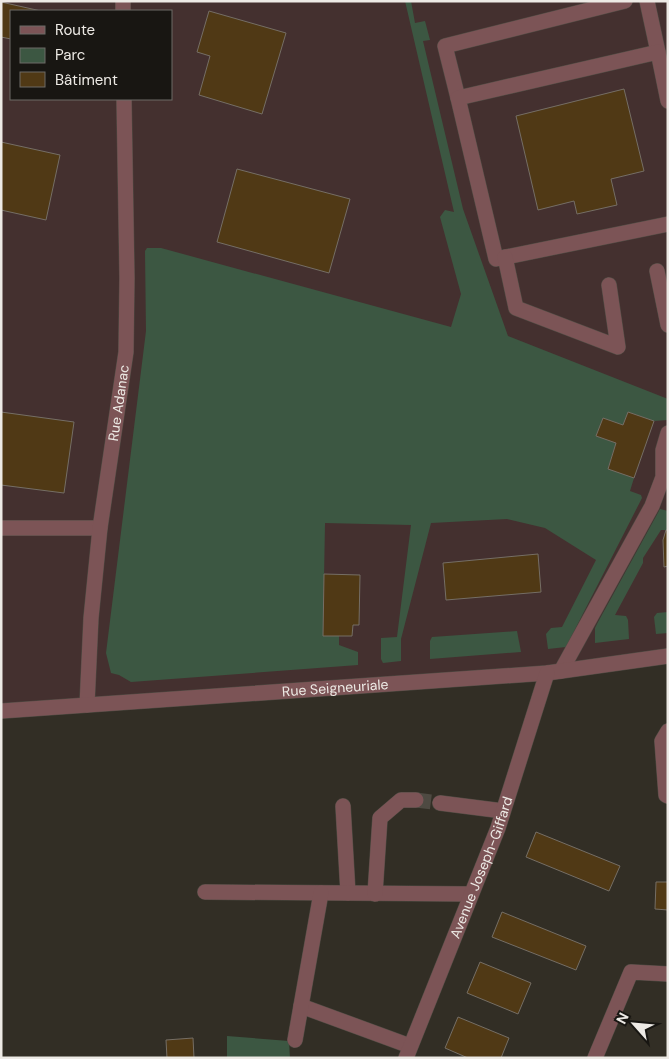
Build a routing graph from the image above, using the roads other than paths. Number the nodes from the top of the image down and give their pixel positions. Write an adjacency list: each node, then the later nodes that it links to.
1 (625, 1): 5 (street)
2 (647, 1): 3 (street)
3 (658, 52): 4 (street); 5 (street)
4 (666, 79): 7 (street)
5 (458, 98): 9 (street)
6 (124, 100): 16 (street, Rue Adanac)
7 (668, 101)
8 (668, 224): 9 (street)
9 (505, 258): 11 (street)
10 (657, 271): 12 (street)
11 (609, 285)
12 (668, 325)
13 (668, 433): 14 (street, Avenue Joseph-Giffard)
14 (665, 478): 18 (street, Avenue Joseph-Giffard)
15 (1, 528): 16 (street)
16 (100, 528): 19 (street, Rue Adanac)
17 (668, 656): 18 (street, Rue Seigneuriale)
18 (554, 672): 19 (street, Rue Seigneuriale); 26 (street, Avenue Joseph-Giffard)
19 (86, 705): 20 (street, Rue Seigneuriale)
20 (1, 711)
21 (668, 731): 22 (street)
22 (668, 796)
23 (416, 800): 30 (street)
24 (440, 803): 26 (street)
25 (343, 806): 29 (street)
26 (504, 811): 31 (street, Avenue Joseph-Giffard)
27 (205, 892): 28 (street)
28 (321, 893): 29 (street); 33 (street)
29 (348, 893): 30 (street)
30 (376, 894): 31 (street)
31 (471, 894): 35 (street, Avenue Joseph-Giffard)
32 (668, 974): 36 (street)
33 (301, 1006): 34 (street); 35 (street)
34 (295, 1040)
35 (408, 1052)
36 (595, 1058)

